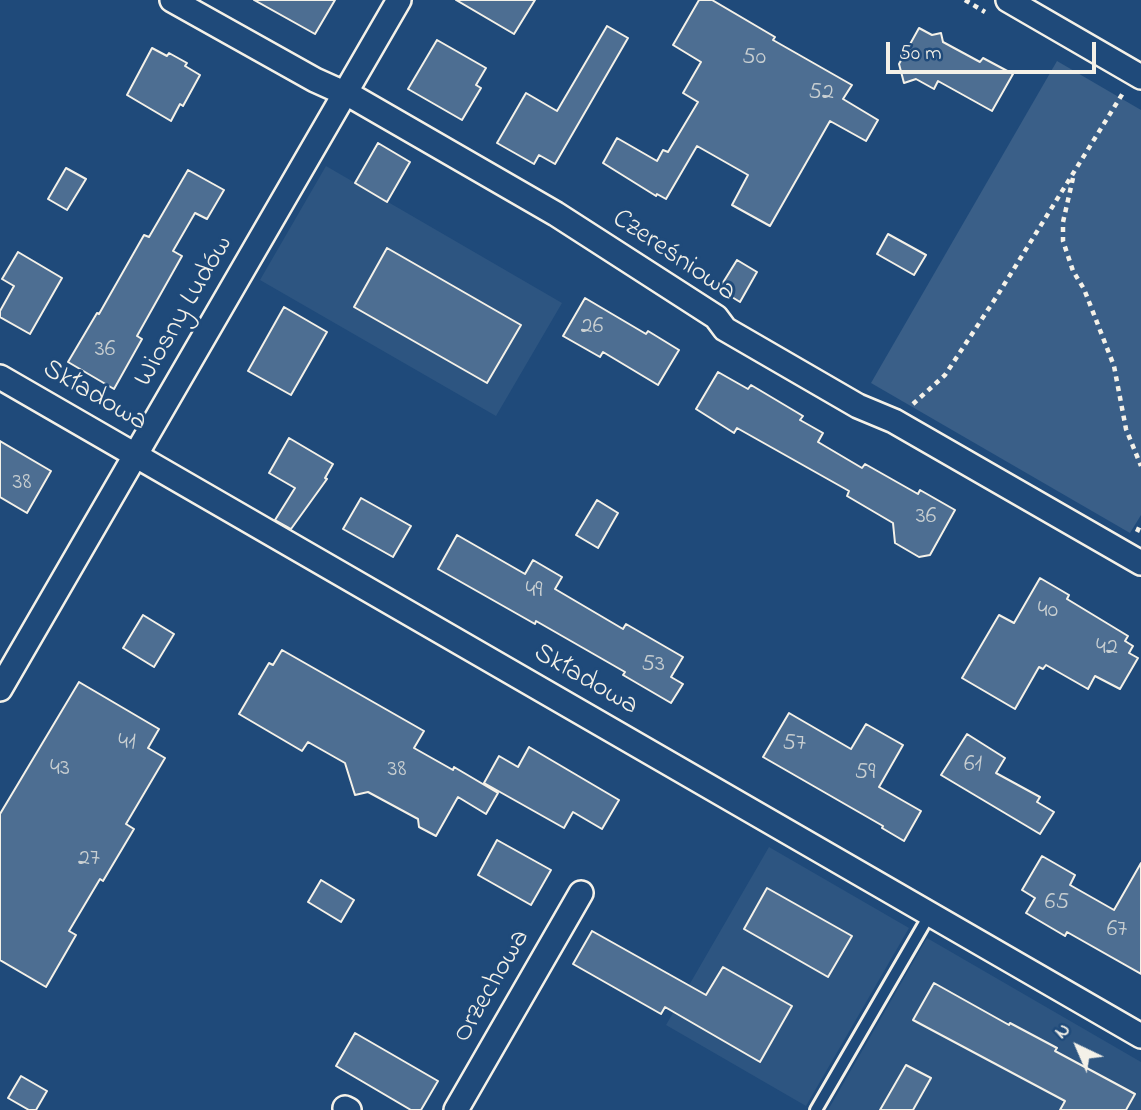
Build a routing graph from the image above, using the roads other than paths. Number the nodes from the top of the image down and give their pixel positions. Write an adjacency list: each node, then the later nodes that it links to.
1 (172, 0): 5 (street, Czereśniowa)
2 (399, 0): 5 (street, Wiosny Ludów)
3 (1007, 0): 4 (street)
4 (1132, 85)
5 (344, 94): 7 (street, Wiosny Ludów); 8 (street, Czereśniowa)
6 (0, 377): 7 (street, Składowa)
7 (136, 456): 9 (street, Wiosny Ludów); 11 (street, Składowa)
8 (1141, 563)
9 (0, 689)
10 (581, 893): 13 (street, Orzechowa)
11 (930, 914): 12 (street, Składowa); 14 (lane)
12 (1141, 1036)
13 (456, 1110)
14 (816, 1110)

